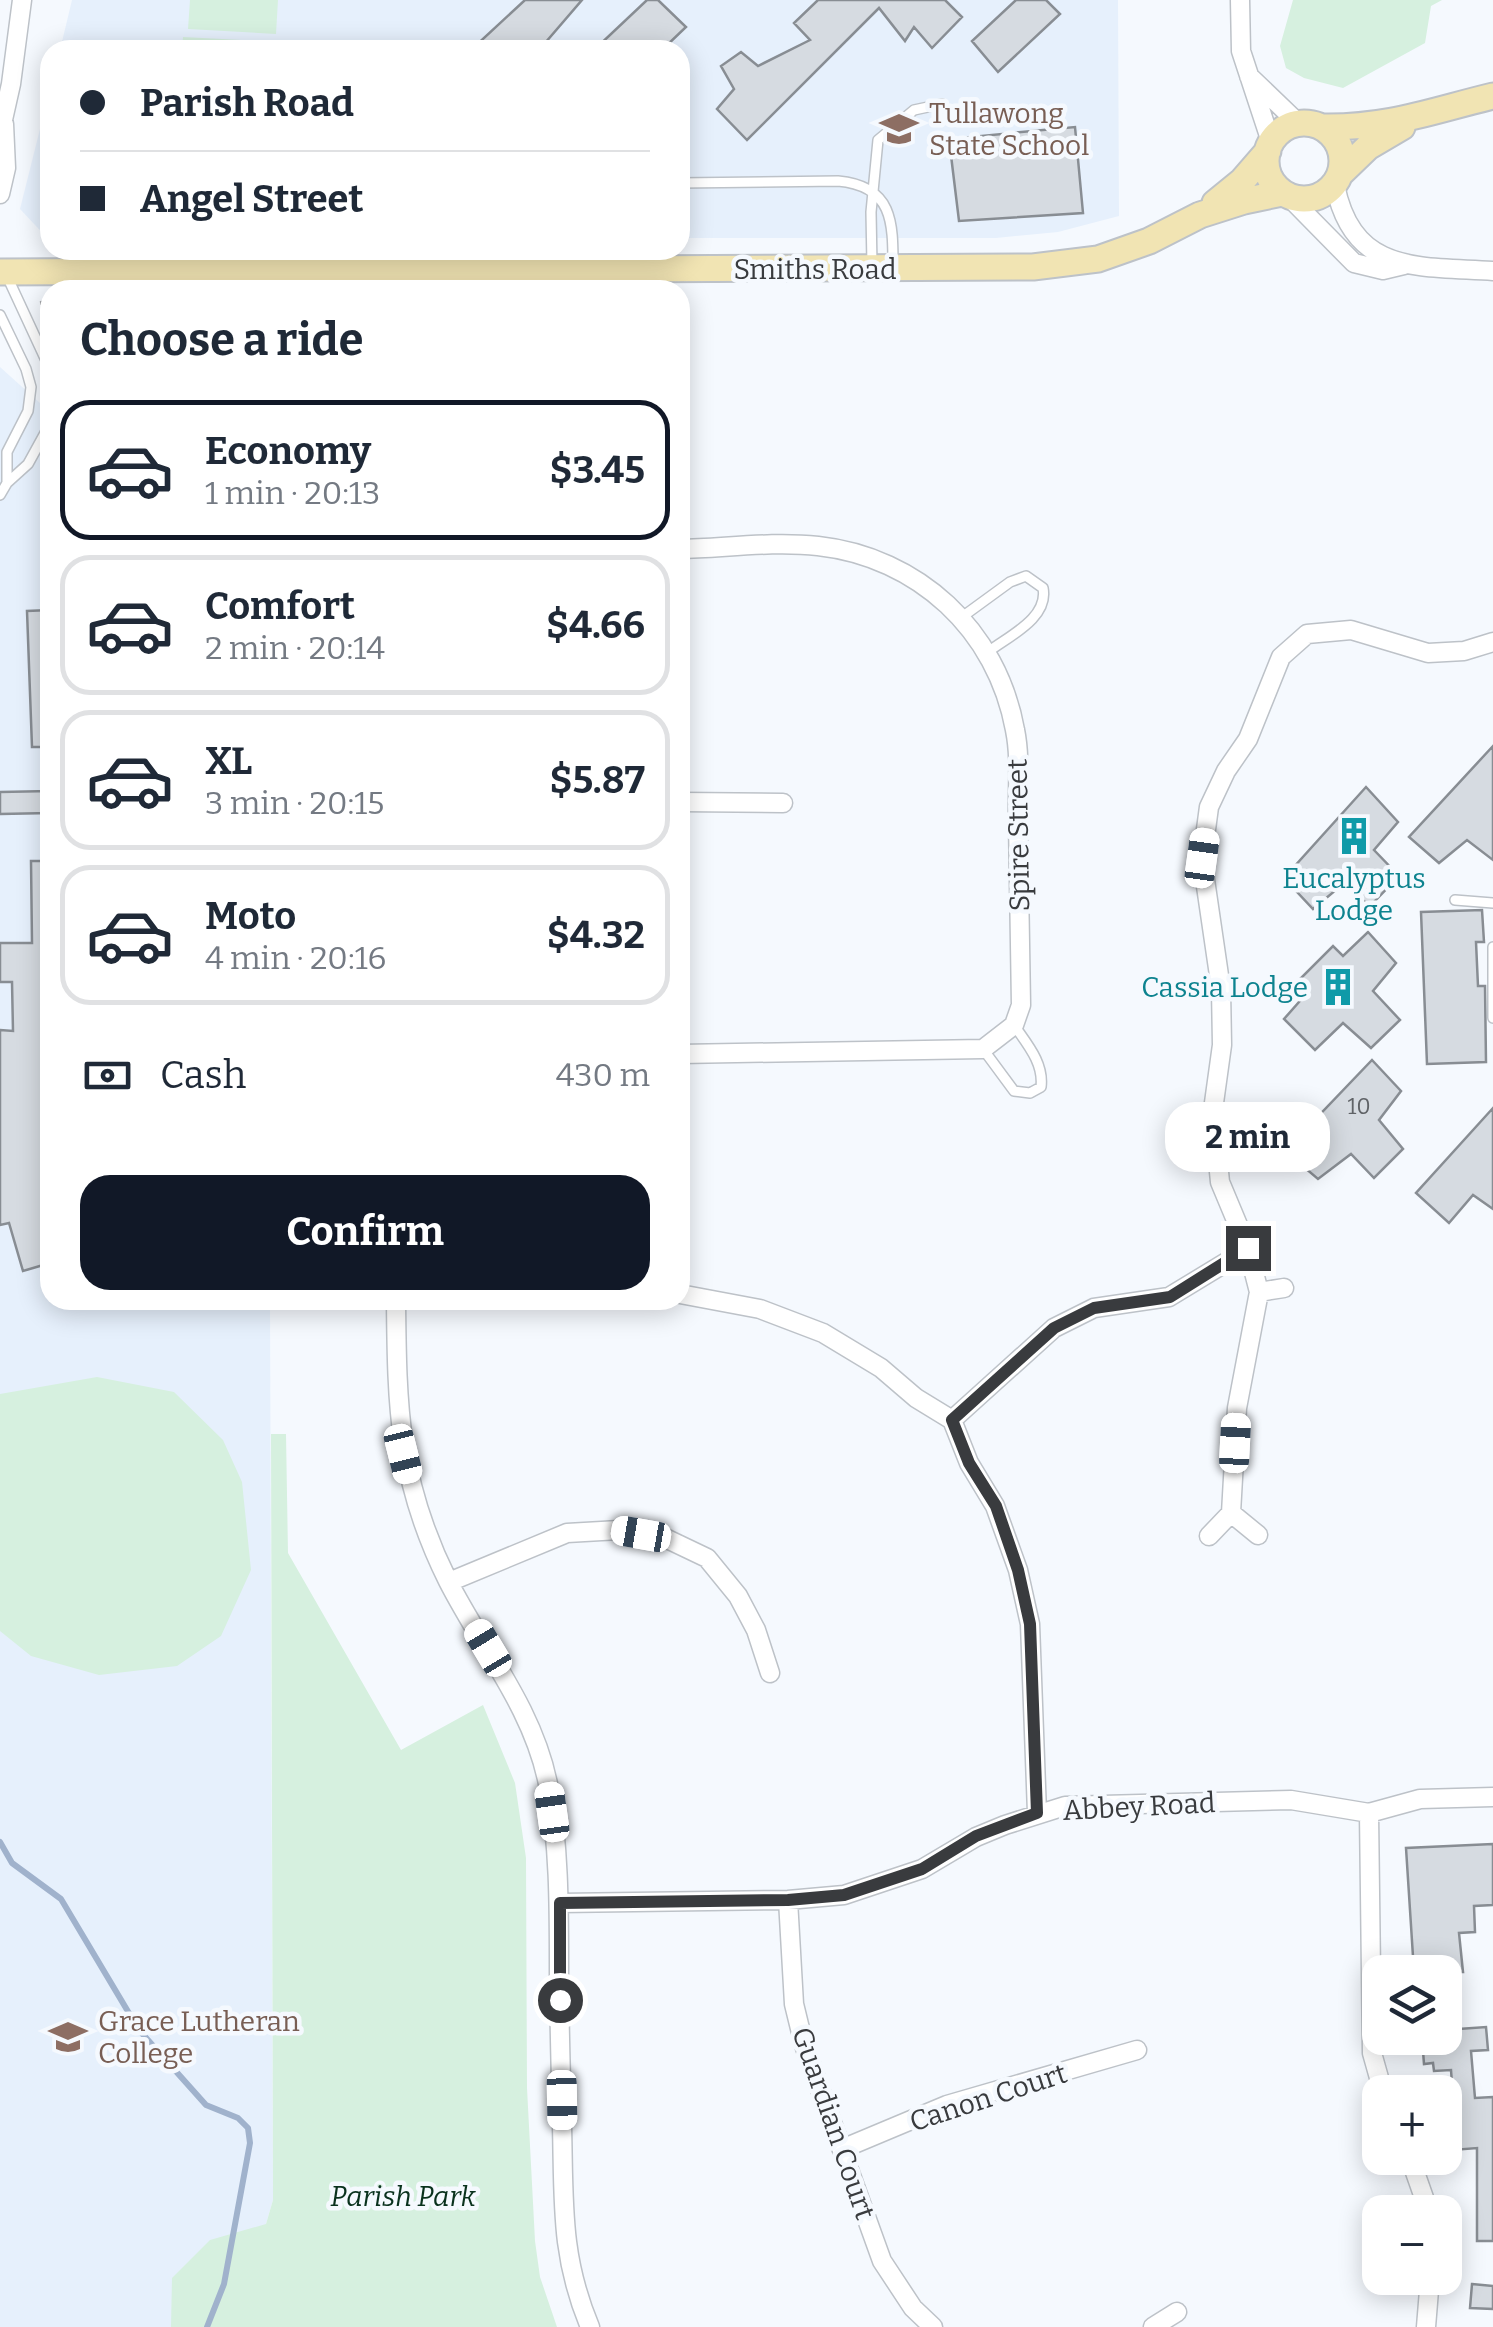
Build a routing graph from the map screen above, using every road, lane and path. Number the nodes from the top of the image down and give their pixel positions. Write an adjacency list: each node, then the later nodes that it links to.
1 (22, 0): 8 (street)
2 (1240, 0): 3 (street)
3 (1249, 76): 7 (street); 9 (street)
4 (1493, 96): 6 (main road)
5 (942, 104): 12 (lane)
6 (1415, 119): 7 (main road); 10 (main road)
7 (1310, 125): 9 (main road); 10 (main road)
8 (2, 128): 13 (street)
9 (1270, 146): 14 (main road); 15 (main road, Smiths Road)
10 (1338, 178): 14 (main road); 18 (street)
11 (690, 182): 12 (lane)
12 (872, 191): 20 (lane); 20 (lane)
13 (0, 194)
14 (1286, 195): 15 (main road, Smiths Road); 18 (street)
15 (1200, 215): 20 (main road, Smiths Road)
16 (358, 260): 22 (lane)
17 (414, 260): 20 (main road, Smiths Road); 24 (main road, Smiths Road)
18 (1404, 265): 21 (street)
19 (2, 269): 22 (main road, Smiths Road); 26 (lane)
20 (882, 269)
21 (1493, 271)
22 (347, 272): 23 (main road, Smiths Road)
23 (381, 280)
24 (386, 280)
25 (0, 315): 28 (lane)
26 (40, 348)
27 (40, 442): 28 (lane)
28 (7, 483): 29 (lane)
29 (0, 495)
30 (690, 550): 31 (street, Spire Street)
31 (962, 617): 33 (street, Spire Street); 33 (lane)
32 (1493, 642): 43 (street)
33 (988, 652): 40 (street, Spire Street)
34 (690, 802): 35 (street)
35 (783, 803)
36 (1455, 900): 37 (lane)
37 (1493, 904)
38 (1493, 947): 39 (lane)
39 (1493, 1018)
40 (1014, 1026): 41 (street); 41 (lane)
41 (983, 1049): 42 (street)
42 (690, 1054)
43 (1248, 1248): 45 (street); 48 (street)
44 (1284, 1288): 45 (street)
45 (1259, 1292): 49 (street)
46 (690, 1296): 48 (street)
47 (396, 1310): 52 (street)
48 (952, 1420): 55 (street)
49 (1232, 1513): 50 (street); 51 (street)
50 (1258, 1535)
51 (1209, 1536)
52 (449, 1582): 53 (street); 58 (street)
53 (770, 1674)
54 (1493, 1797): 56 (street, Abbey Road)
55 (1037, 1813): 56 (street, Abbey Road); 57 (street, Abbey Road)
56 (1369, 1813): 60 (street)
57 (788, 1900): 58 (street, Abbey Road); 61 (street, Guardian Court)
58 (560, 1903): 64 (street)
59 (1137, 2050): 61 (street, Canon Court)
60 (1378, 2075)
61 (842, 2150): 65 (street, Guardian Court)
62 (1429, 2295): 67 (street)
63 (1176, 2312): 66 (street)
64 (590, 2327)
65 (934, 2327)
66 (1153, 2327)
67 (1426, 2327)

